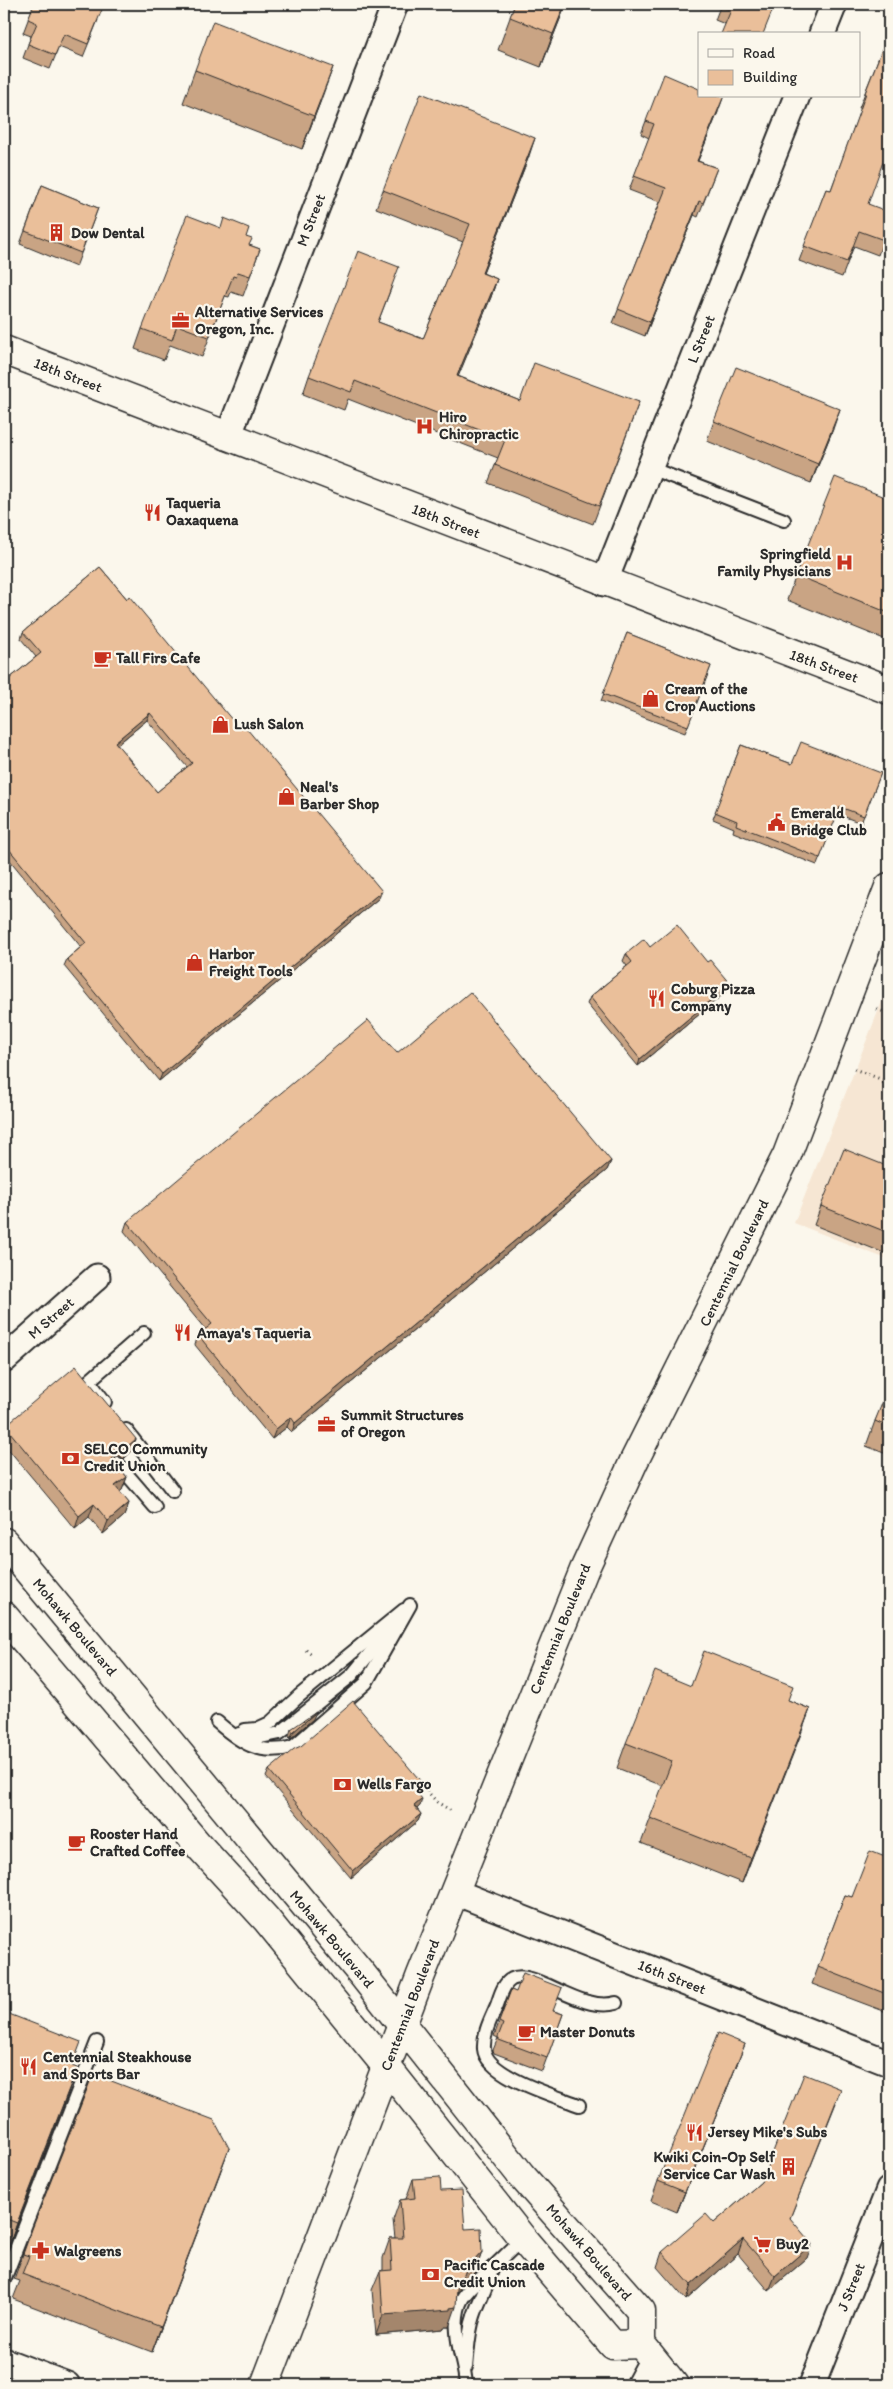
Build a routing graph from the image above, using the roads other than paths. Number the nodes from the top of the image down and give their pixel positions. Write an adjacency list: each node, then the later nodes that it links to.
1 (394, 4): 6 (street, M Street)
2 (834, 4): 3 (street)
3 (823, 32)
4 (796, 98): 7 (street, L Street)
5 (4, 350): 6 (main road, 18th Street)
6 (228, 437): 9 (main road, 18th Street)
7 (650, 468): 8 (lane); 9 (street, L Street)
8 (784, 520)
9 (604, 582): 10 (main road, 18th Street)
10 (889, 690)
11 (889, 887): 22 (main road, Centennial Boulevard)
12 (98, 1277): 14 (street, M Street)
13 (144, 1333): 16 (lane)
14 (4, 1360)
15 (118, 1464): 17 (lane)
16 (173, 1492)
17 (155, 1507)
18 (4, 1542): 24 (main road, Mohawk Boulevard)
19 (410, 1605): 21 (lane); 21 (lane); 21 (lane)
20 (4, 1616): 27 (main road)
21 (217, 1722)
22 (454, 1892): 24 (main road, Centennial Boulevard); 26 (street, 16th Street)
23 (616, 2003): 28 (lane)
24 (402, 2026): 27 (main road, Centennial Boulevard); 33 (main road, Mohawk Boulevard)
25 (97, 2042): 32 (lane)
26 (889, 2063)
27 (386, 2066): 30 (main road); 37 (main road, Centennial Boulevard)
28 (579, 2105)
29 (889, 2190): 41 (street, J Street)
30 (523, 2239): 31 (lane); 33 (main road)
31 (492, 2268): 35 (lane); 35 (lane)
32 (4, 2280)
33 (647, 2351): 39 (street); 40 (main road)
34 (4, 2361): 36 (street)
35 (466, 2370): 38 (lane)
36 (67, 2385)
37 (265, 2385)
38 (466, 2385)
39 (639, 2385)
40 (674, 2385)
41 (812, 2385)

